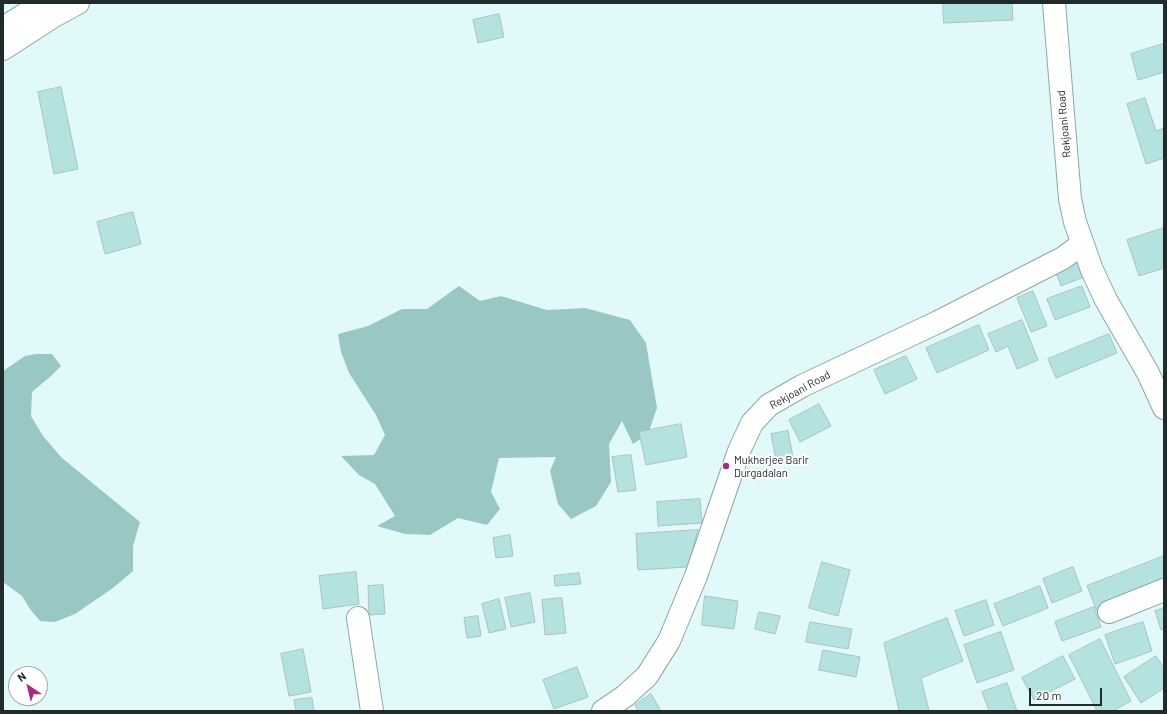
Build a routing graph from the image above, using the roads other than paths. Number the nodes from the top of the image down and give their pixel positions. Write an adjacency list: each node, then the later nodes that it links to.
1 (43, 3): 4 (street)
2 (78, 3): 5 (street)
3 (1054, 3): 6 (street, Rekjoani Road)
4 (3, 28)
5 (3, 49)
6 (1082, 244): 7 (street, Rekjoani Road); 12 (street, Rekjoani Road)
7 (1164, 408)
8 (1164, 590): 9 (street)
9 (1109, 612)
10 (358, 618): 11 (street)
11 (372, 711)
12 (603, 711)

